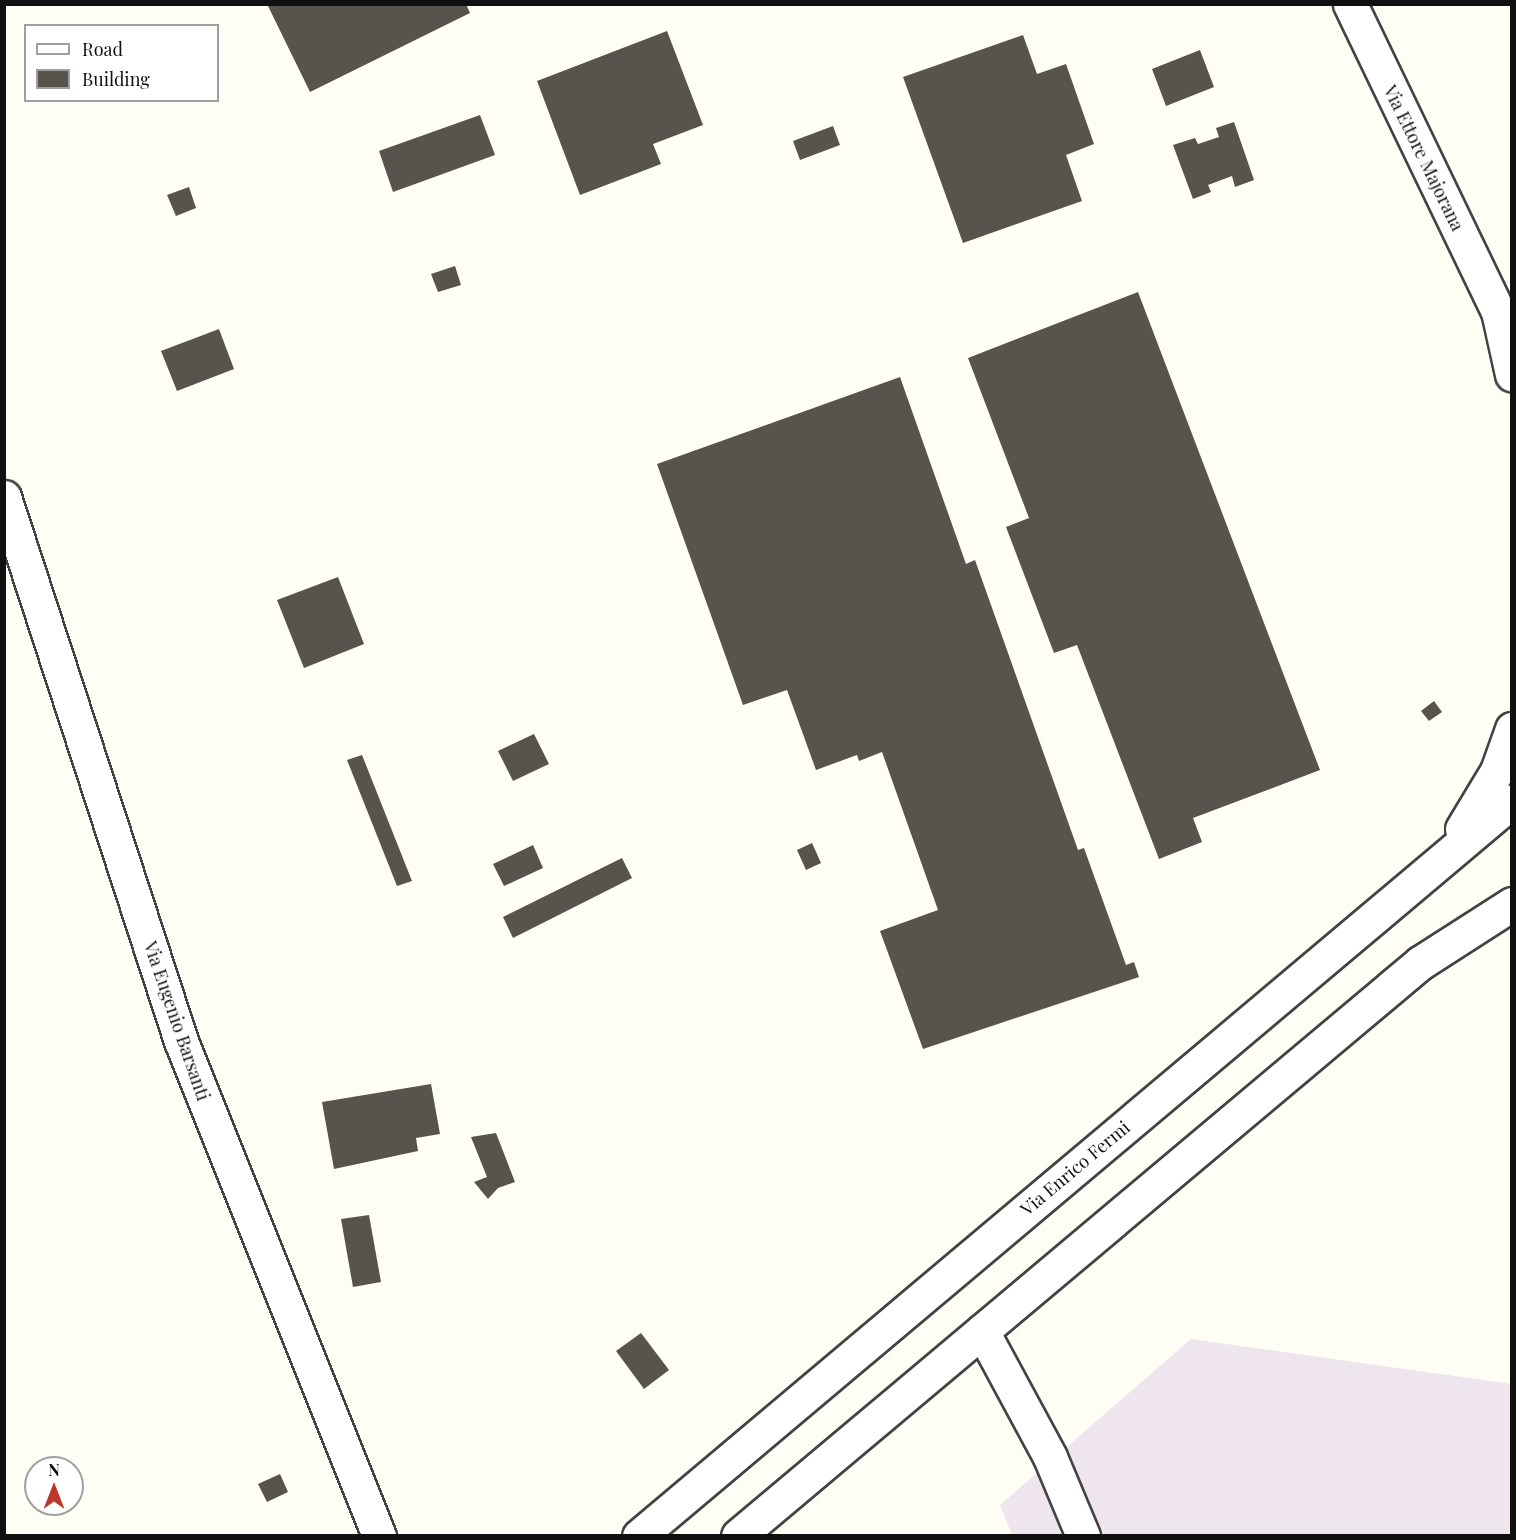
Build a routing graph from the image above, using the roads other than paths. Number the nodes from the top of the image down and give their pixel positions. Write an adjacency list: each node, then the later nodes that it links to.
1 (1350, 4): 2 (street, Via Ettore Majorana)
2 (1505, 316): 3 (street, Via Ettore Majorana)
3 (1512, 374)
4 (4, 497): 10 (street, Via Eugenio Barsanti)
5 (1512, 729): 7 (street)
6 (1512, 801): 7 (street, Via Enrico Fermi)
7 (1434, 866): 11 (street, Via Enrico Fermi)
8 (1512, 904): 9 (street)
9 (982, 1331): 12 (street); 13 (street)
10 (379, 1536)
11 (639, 1536)
12 (738, 1536)
13 (1083, 1536)

